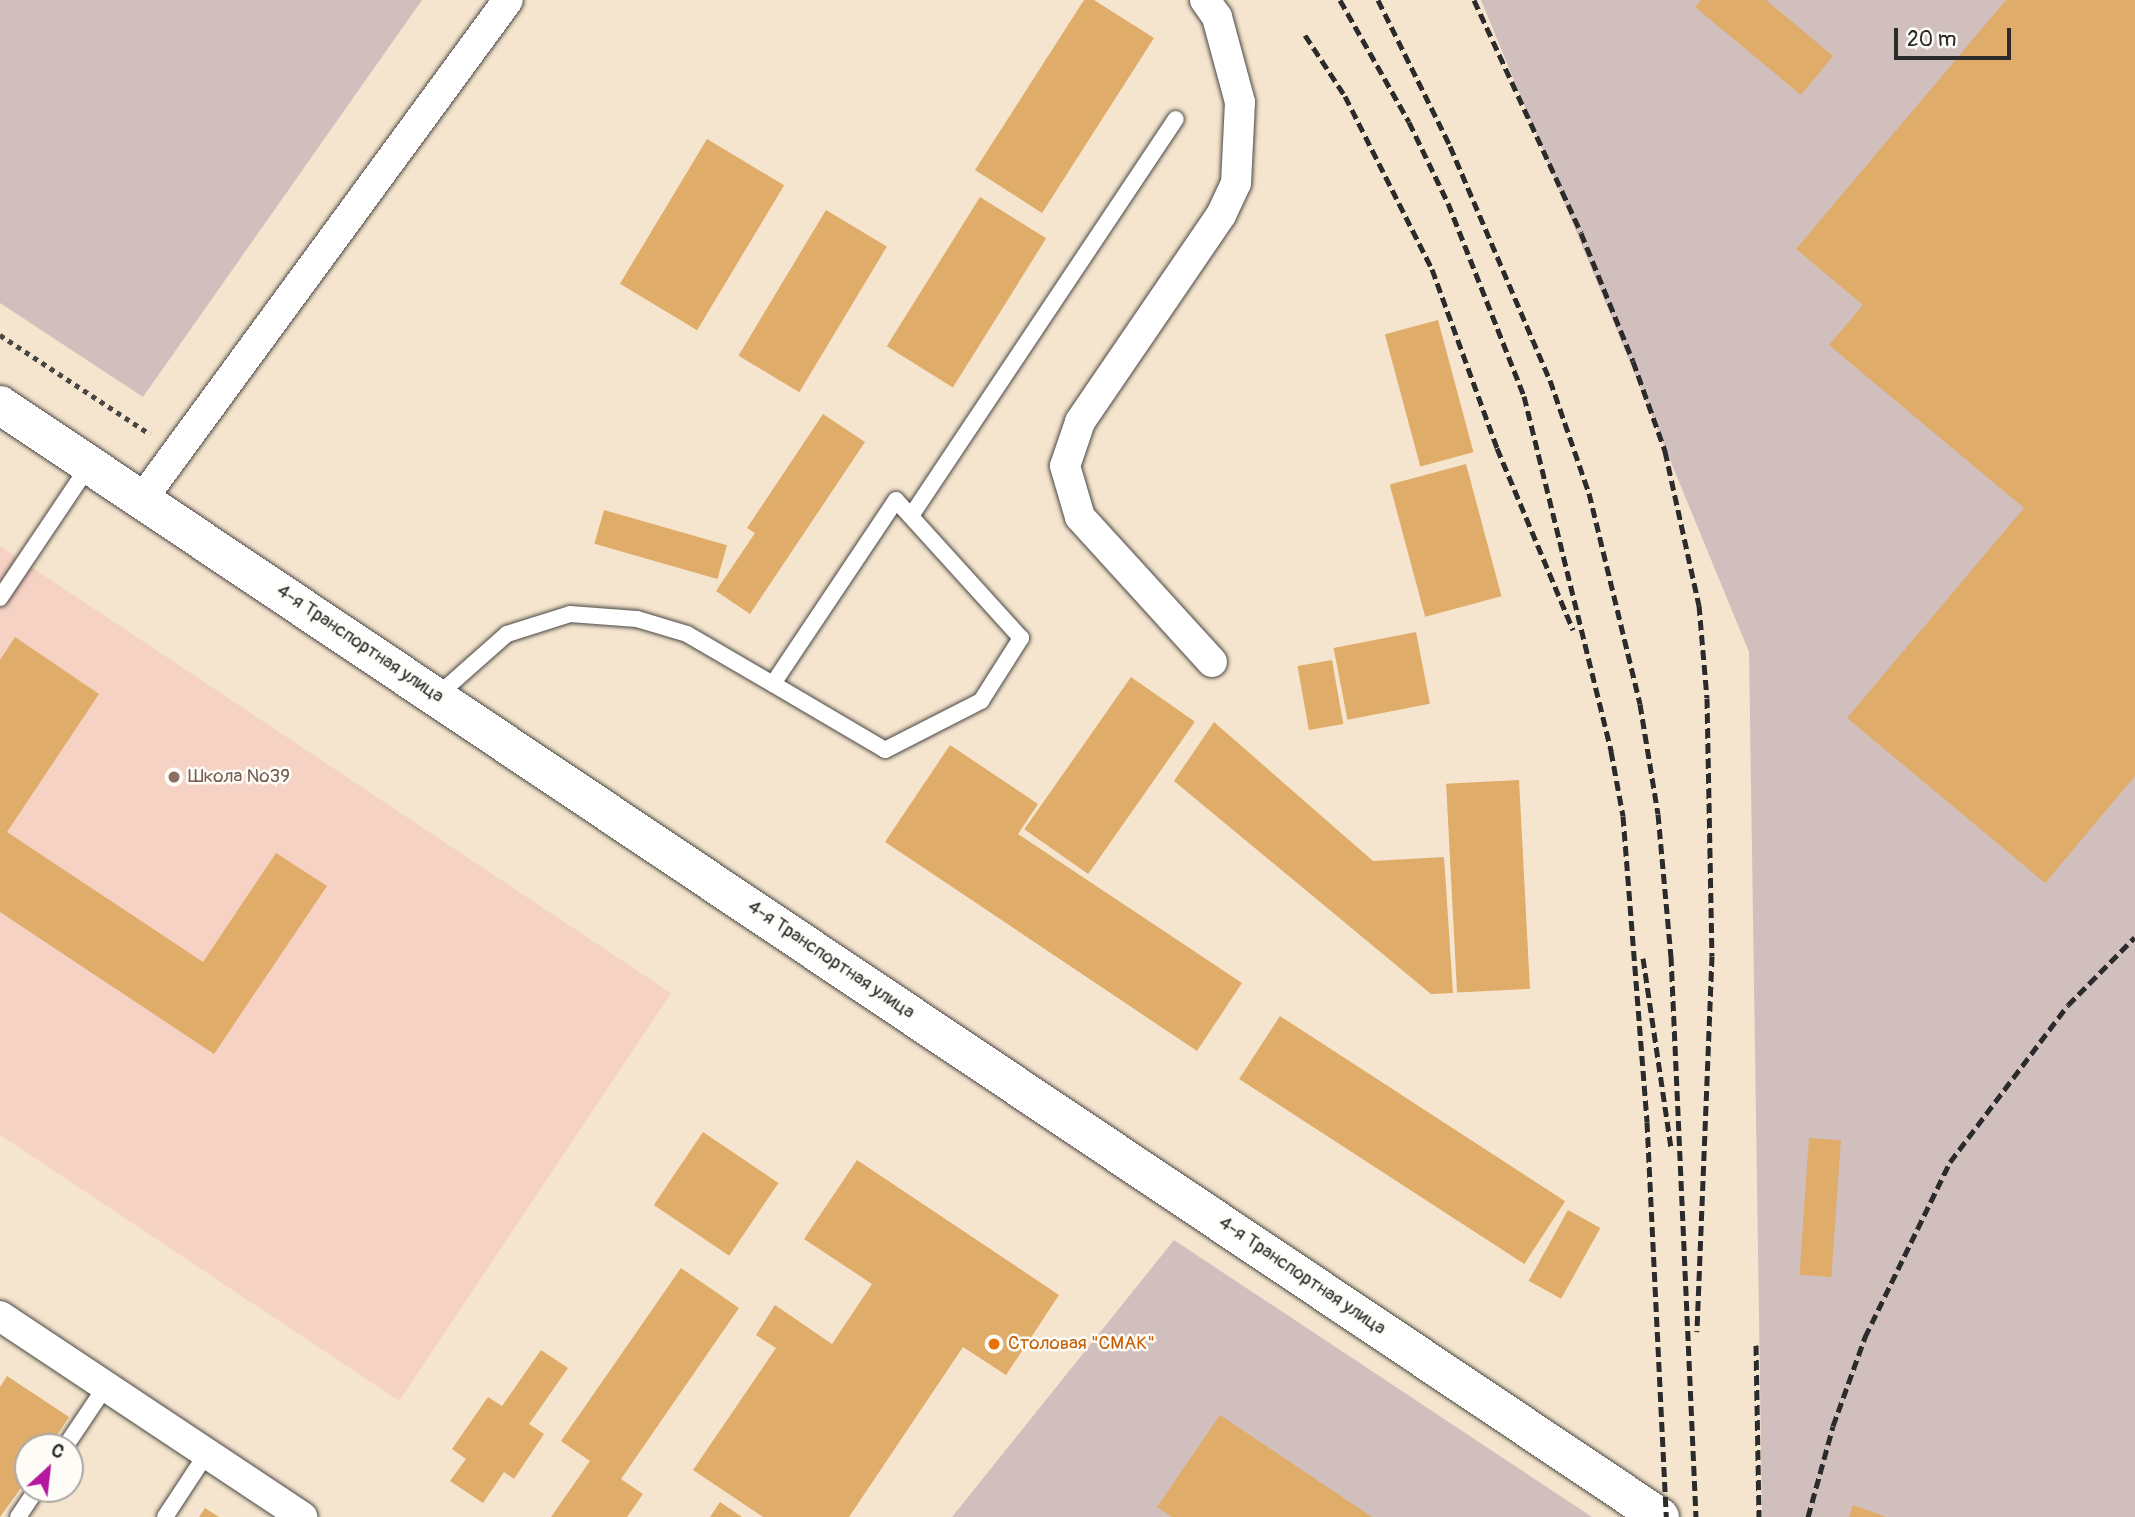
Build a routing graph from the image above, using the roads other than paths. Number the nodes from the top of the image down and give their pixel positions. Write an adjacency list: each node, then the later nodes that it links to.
1 (508, 0): 6 (street)
2 (1205, 0): 9 (street)
3 (1176, 120): 7 (lane)
4 (0, 405): 5 (main road, 4-я Транспортная улица)
5 (90, 464): 6 (main road, 4-я Транспортная улица); 8 (lane)
6 (143, 498): 11 (main road, 4-я Транспортная улица)
7 (911, 516): 10 (lane); 10 (lane)
8 (0, 598)
9 (1212, 662)
10 (773, 684): 11 (lane)
11 (438, 695): 18 (main road, 4-я Транспортная улица)
12 (0, 1315): 13 (street)
13 (106, 1386): 14 (lane); 15 (street)
14 (74, 1433)
15 (207, 1454): 16 (lane); 17 (street)
16 (165, 1517)
17 (302, 1517)
18 (1660, 1517)

